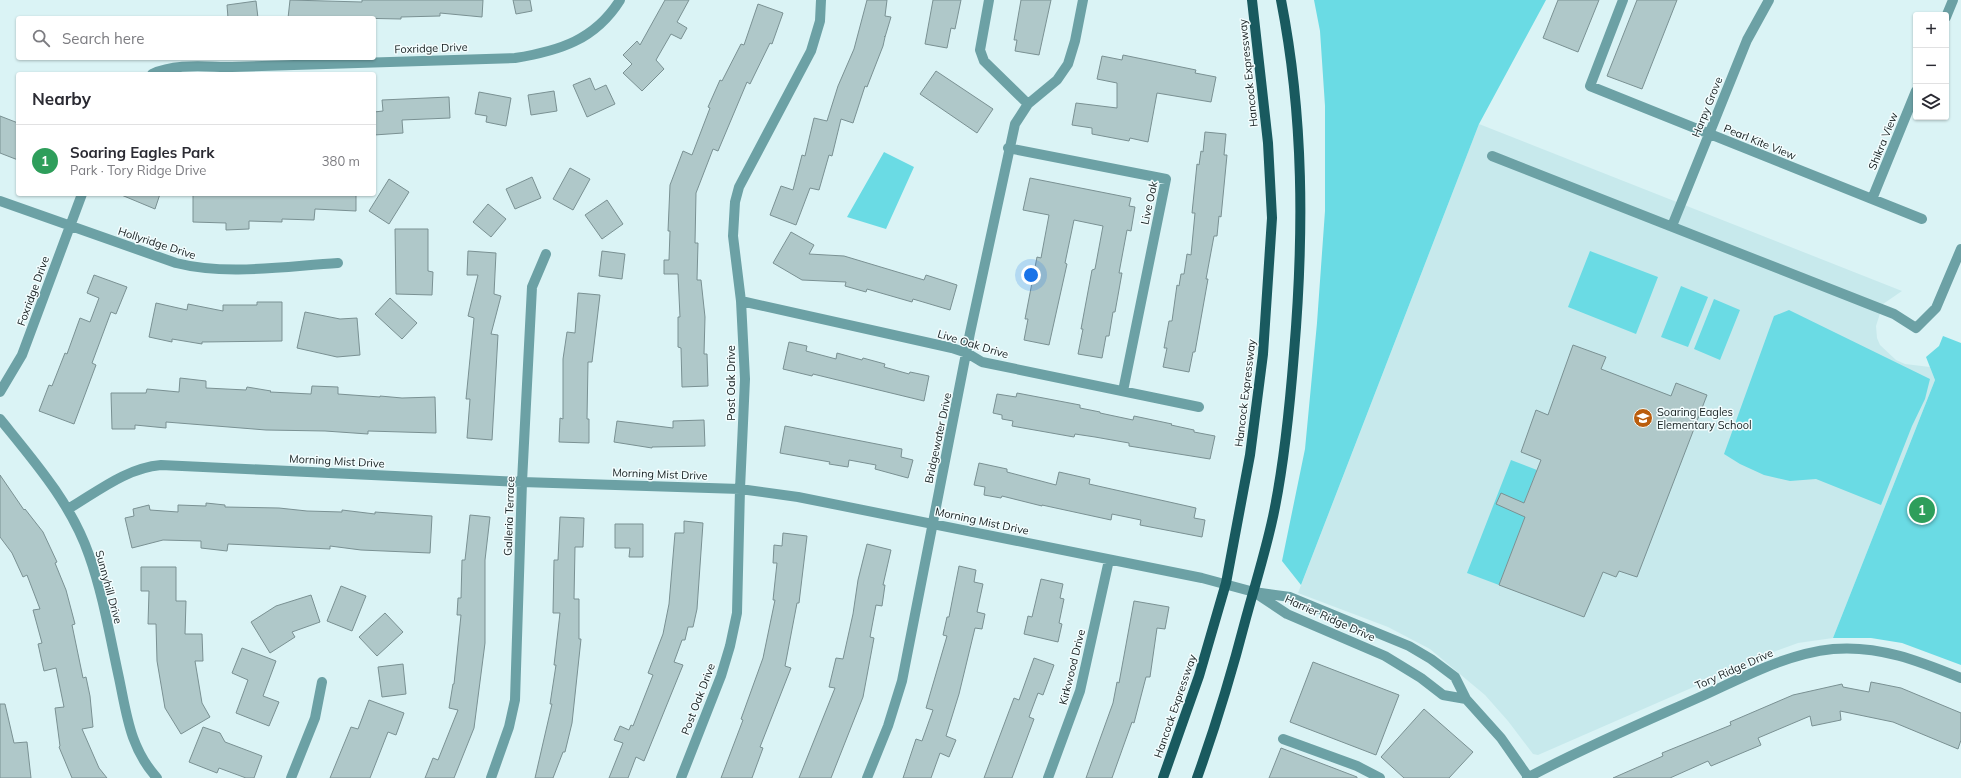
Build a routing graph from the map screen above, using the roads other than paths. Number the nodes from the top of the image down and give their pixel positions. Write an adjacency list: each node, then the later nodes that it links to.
1 (620, 0): 12 (street, Foxridge Drive)
2 (821, 0): 28 (street, Post Oak Drive)
3 (989, 0): 15 (street)
4 (1084, 0): 15 (street, Bridgewater Drive)
5 (1252, 0): 39 (main road, Hancock Expressway)
6 (1281, 0): 40 (main road)
7 (1623, 0): 16 (street, Pearl Kite View)
8 (1769, 0): 16 (street, Harpy Grove)
9 (1953, 0): 10 (street)
10 (1948, 12)
11 (162, 60): 12 (street)
12 (164, 68): 13 (street, Foxridge Drive)
13 (156, 72)
14 (1913, 98): 20 (street, Shikra View)
15 (1028, 104): 17 (street, Bridgewater Drive)
16 (1709, 134): 20 (street, Pearl Kite View); 24 (street, Harpy Grove)
17 (1008, 148): 29 (street, Bridgewater Drive); 30 (street, Live Oak)
18 (1492, 156): 24 (street)
19 (81, 196): 23 (street, Foxridge Drive)
20 (1872, 199): 22 (street, Pearl Kite View)
21 (0, 201): 23 (street, Hollyridge Drive)
22 (1922, 219)
23 (70, 226): 27 (street, Hollyridge Drive); 31 (street, Foxridge Drive)
24 (1672, 226): 25 (street)
25 (1961, 249)
26 (546, 254): 34 (street, Galleria Terrace)
27 (338, 263)
28 (741, 301): 29 (street, Live Oak Drive); 35 (street, Post Oak Drive)
29 (966, 353): 30 (street, Live Oak Drive); 37 (street, Bridgewater Drive)
30 (1122, 390): 32 (street, Live Oak Drive)
31 (0, 392)
32 (1199, 407)
33 (0, 419): 36 (street, Sunnyhill Drive)
34 (522, 482): 35 (street, Morning Mist Drive); 36 (street, Morning Mist Drive); 47 (street, Galleria Terrace)
35 (740, 489): 37 (street, Morning Mist Drive); 48 (street, Post Oak Drive)
36 (68, 509): 45 (street, Sunnyhill Drive)
37 (933, 523): 38 (street, Morning Mist Drive); 49 (street, Bridgewater Drive)
38 (1109, 560): 39 (street, Morning Mist Drive); 50 (street, Kirkwood Drive)
39 (1226, 583): 40 (street, Morning Mist Drive); 51 (main road, Hancock Expressway)
40 (1254, 592): 43 (street, Harrier Ridge Drive); 43 (street, Harrier Ridge Drive); 52 (main road)
41 (1961, 678): 54 (street, Tory Ridge Drive)
42 (322, 682): 46 (street)
43 (1466, 700): 54 (street, Harrier Ridge Drive)
44 (1284, 739): 53 (street)
45 (157, 778)
46 (290, 778)
47 (491, 778)
48 (681, 778)
49 (867, 778)
50 (1048, 778)
51 (1163, 778)
52 (1197, 778)
53 (1380, 778)
54 (1528, 778)

